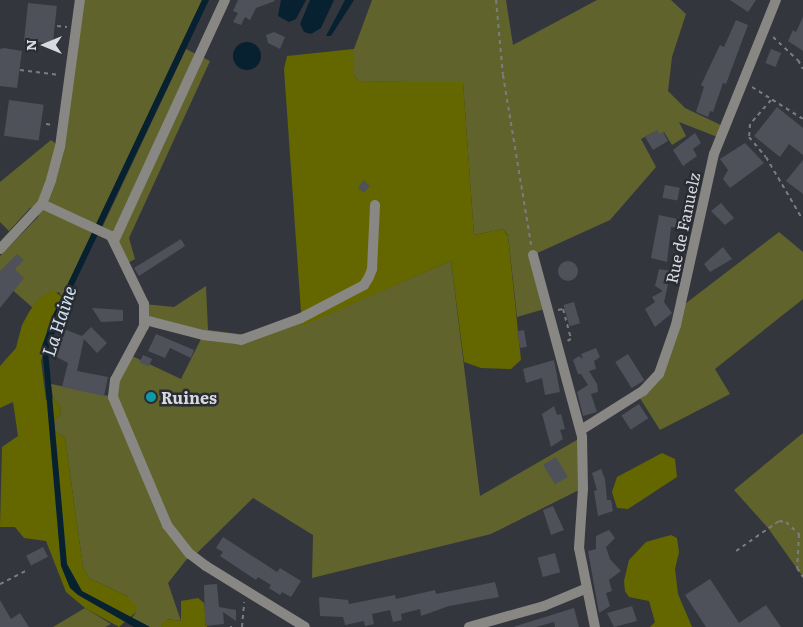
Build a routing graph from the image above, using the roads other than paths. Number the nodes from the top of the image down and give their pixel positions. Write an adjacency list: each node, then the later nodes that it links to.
1 (80, 0): 4 (street)
2 (225, 0): 6 (street)
3 (776, 0): 10 (street, Rue de Fanuelz)
4 (42, 204): 6 (street); 7 (street)
5 (375, 205): 9 (street)
6 (115, 239): 9 (street)
7 (0, 249)
8 (533, 255): 10 (street)
9 (145, 320): 12 (street)
10 (581, 430): 11 (street)
11 (585, 589): 13 (street); 14 (street)
12 (305, 627)
13 (469, 627)
14 (595, 627)

